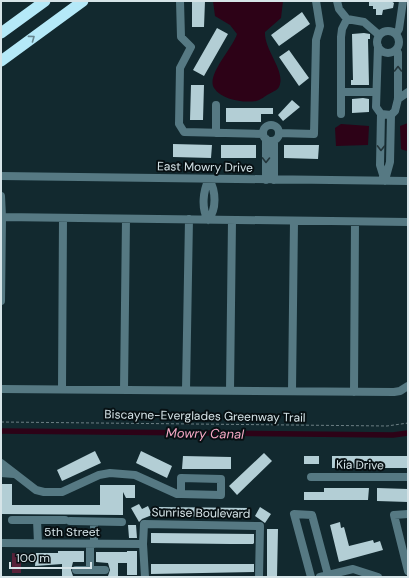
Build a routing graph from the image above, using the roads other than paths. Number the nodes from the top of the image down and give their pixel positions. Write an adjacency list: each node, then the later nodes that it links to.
1 (45, 1): 8 (highway)
2 (83, 1): 13 (highway, one-way to 2)
3 (180, 1): 22 (street)
4 (316, 1): 23 (street)
5 (338, 1): 7 (street)
6 (403, 1): 9 (street)
7 (347, 20): 10 (street); 14 (street)
8 (1, 33)
9 (396, 34): 10 (street); 12 (street)
10 (379, 35): 11 (street)
11 (378, 46): 12 (street); 15 (street)
12 (396, 50): 17 (street, one-way to 12)
13 (1, 61)
14 (341, 92): 15 (street); 19 (street)
15 (375, 92): 20 (street)
16 (408, 92): 17 (street)
17 (398, 99): 21 (street)
18 (216, 105): 22 (street)
19 (341, 114)
20 (381, 114): 21 (street); 28 (street, one-way to 28)
21 (391, 115): 28 (street)
22 (216, 133): 24 (street)
23 (279, 133): 24 (street); 24 (street)
24 (267, 138): 27 (street)
25 (1, 176): 26 (street, East Mowry Drive)
26 (209, 179): 27 (street, East Mowry Drive); 31 (street); 32 (street)
27 (270, 180): 28 (street, East Mowry Drive)
28 (385, 181): 29 (street, East Mowry Drive)
29 (408, 181)
30 (1, 196): 33 (street)
31 (204, 200): 32 (street); 37 (street)
32 (214, 200): 37 (street)
33 (2, 217): 34 (street); 42 (street)
34 (63, 218): 35 (street); 45 (street)
35 (126, 219): 36 (street); 46 (street)
36 (188, 219): 37 (street); 47 (street)
37 (208, 220): 38 (street)
38 (232, 220): 39 (street); 48 (street)
39 (294, 221): 40 (street); 49 (street)
40 (355, 222): 41 (street); 50 (street)
41 (408, 222)
42 (1, 301)
43 (408, 386): 50 (street)
44 (1, 389): 45 (street)
45 (62, 389): 46 (street)
46 (124, 390): 47 (street)
47 (186, 390): 48 (street)
48 (230, 391): 49 (street)
49 (292, 391): 50 (street)
50 (354, 392)
51 (1, 463): 53 (street)
52 (1, 473): 53 (street)
53 (14, 474): 56 (street)
54 (311, 477): 55 (street, Kia Drive)
55 (408, 477)
56 (181, 494): 56 (street)
57 (408, 514): 69 (street)
58 (12, 520): 59 (street)
59 (37, 520): 60 (street); 63 (street)
60 (94, 522): 61 (street); 64 (street)
61 (122, 522)
62 (1, 543): 63 (street, 5th Street)
63 (38, 543): 64 (street, 5th Street)
64 (92, 544): 65 (street, 5th Street); 67 (street)
65 (143, 544): 71 (street, Sunrise Boulevard); 72 (street, Sunrise Boulevard)
66 (76, 570): 67 (street)
67 (90, 570): 68 (street)
68 (104, 570)
69 (408, 571)
70 (324, 576): 73 (street); 74 (street)
71 (145, 577)
72 (259, 577)
73 (311, 577)
74 (378, 577)

